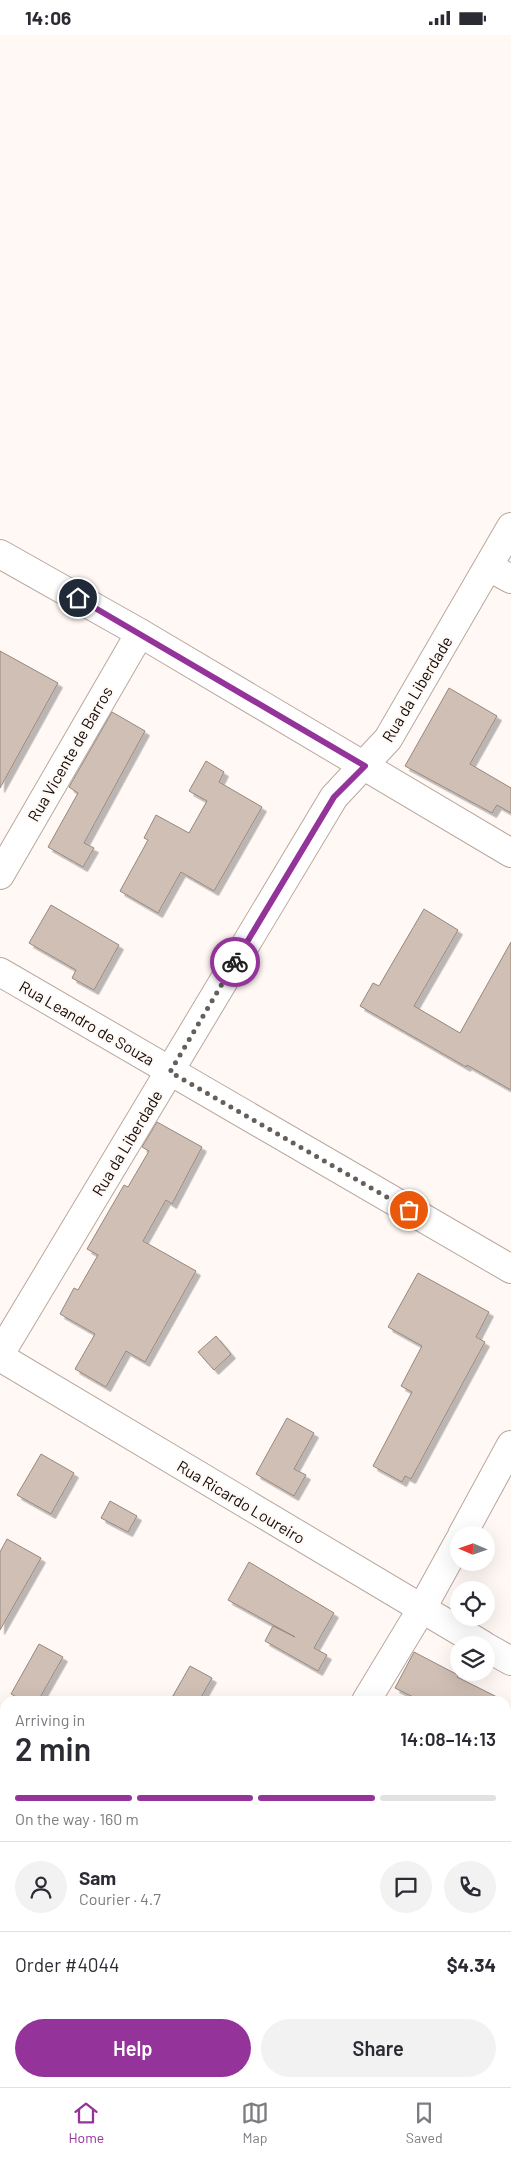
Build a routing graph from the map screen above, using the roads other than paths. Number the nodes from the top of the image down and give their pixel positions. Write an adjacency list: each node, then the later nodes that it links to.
1 (511, 527): 3 (street, Rua da Liberdade)
2 (0, 555): 4 (street)
3 (500, 573): 5 (street, Rua da Liberdade)
4 (140, 633): 5 (street); 7 (street, Rua Vicente de Barros)
5 (365, 766): 6 (street); 9 (street, Rua da Liberdade)
6 (511, 853)
7 (0, 875)
8 (0, 972): 9 (street, Rua Leandro de Souza)
9 (170, 1072): 10 (street, Rua Leandro de Souza); 11 (street, Rua da Liberdade)
10 (511, 1269)
11 (0, 1355): 15 (street, Rua Ricardo Loureiro)
12 (511, 1445): 13 (street)
13 (467, 1526)
14 (450, 1557): 15 (street)
15 (421, 1610): 16 (street, Rua Ricardo Loureiro); 19 (street)
16 (467, 1636)
17 (495, 1652): 18 (street, Rua Ricardo Loureiro)
18 (511, 1661)
19 (369, 1696)

